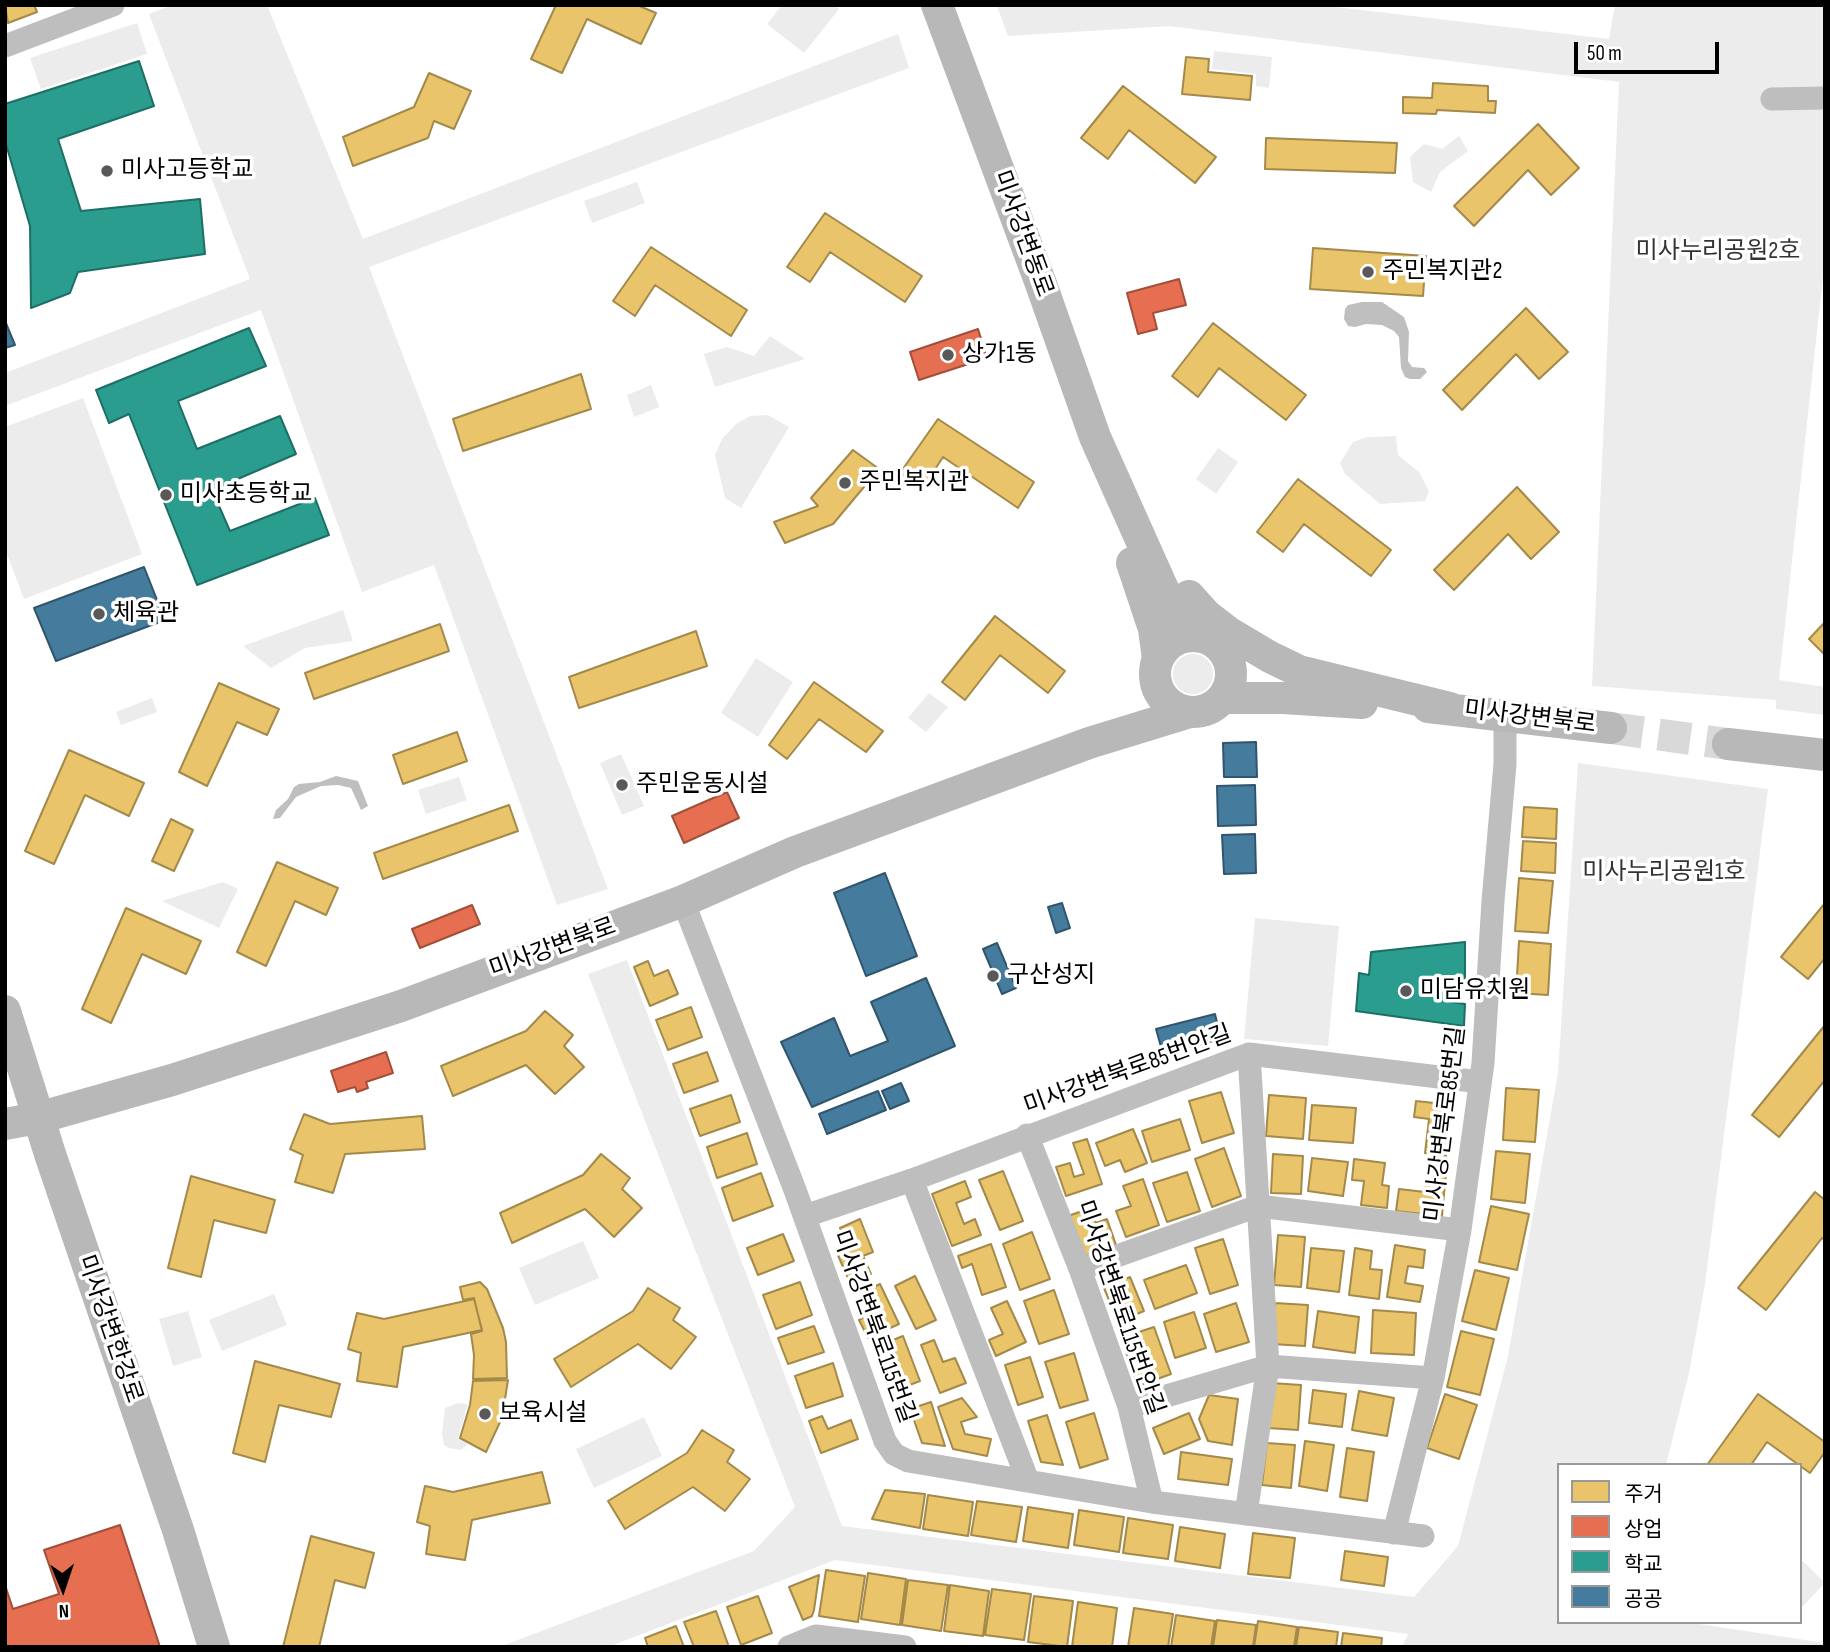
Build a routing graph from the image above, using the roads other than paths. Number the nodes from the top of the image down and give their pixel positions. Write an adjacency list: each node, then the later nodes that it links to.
1 (113, 5): 3 (street)
2 (937, 5): 6 (main road, 미사강변동로)
3 (5, 46)
4 (1825, 98): 5 (street)
5 (1772, 99)
6 (1108, 463): 7 (main road); 9 (main road); 12 (main road)
7 (1201, 637): 8 (main road); 9 (main road)
8 (1229, 662): 10 (main road); 11 (main road)
9 (1157, 670): 13 (main road); 16 (main road)
10 (1223, 698): 11 (main road); 13 (main road)
11 (1369, 704): 12 (main road)
12 (1450, 708): 14 (main road, 미사강변북로)
13 (1190, 712): 16 (main road)
14 (1505, 715): 15 (main road, 미사강변북로); 22 (street, 미사강변북로85번길)
15 (1611, 728)
16 (1089, 743): 19 (main road, 미사강변북로)
17 (1728, 744): 18 (main road)
18 (1825, 755)
19 (683, 901): 23 (main road, 미사강변북로); 28 (street, 미사강변북로115번길)
20 (5, 1011): 23 (main road, 미사강변한강로)
21 (1249, 1054): 22 (street, 미사강변북로85번안길); 25 (street, 미사강변북로85번안길); 27 (street)
22 (1480, 1082): 29 (street, 미사강변북로85번길)
23 (38, 1118): 24 (main road, 미사강변북로); 40 (main road, 미사강변한강로)
24 (5, 1124)
25 (1027, 1135): 26 (street, 미사강변북로85번안길); 30 (street, 미사강변북로115번안길)
26 (912, 1180): 28 (street, 미사강변북로85번안길); 34 (street)
27 (1258, 1206): 29 (street); 30 (street); 31 (street)
28 (805, 1216): 34 (street, 미사강변북로115번길)
29 (1460, 1230): 32 (street, 미사강변북로85번길)
30 (1080, 1269): 33 (street, 미사강변북로115번안길)
31 (1268, 1366): 32 (street); 33 (street); 36 (street)
32 (1433, 1378): 37 (street, 미사강변북로85번길)
33 (1129, 1407): 35 (street, 미사강변북로115번안길)
34 (1028, 1481): 35 (street, 미사강변북로115번길)
35 (1153, 1502): 36 (street, 미사강변북로115번길)
36 (1246, 1514): 37 (street, 미사강변북로115번길)
37 (1394, 1533): 38 (street, 미사강변북로115번길)
38 (1423, 1536)
39 (793, 1646): 41 (street)
40 (214, 1647)
41 (905, 1647)

